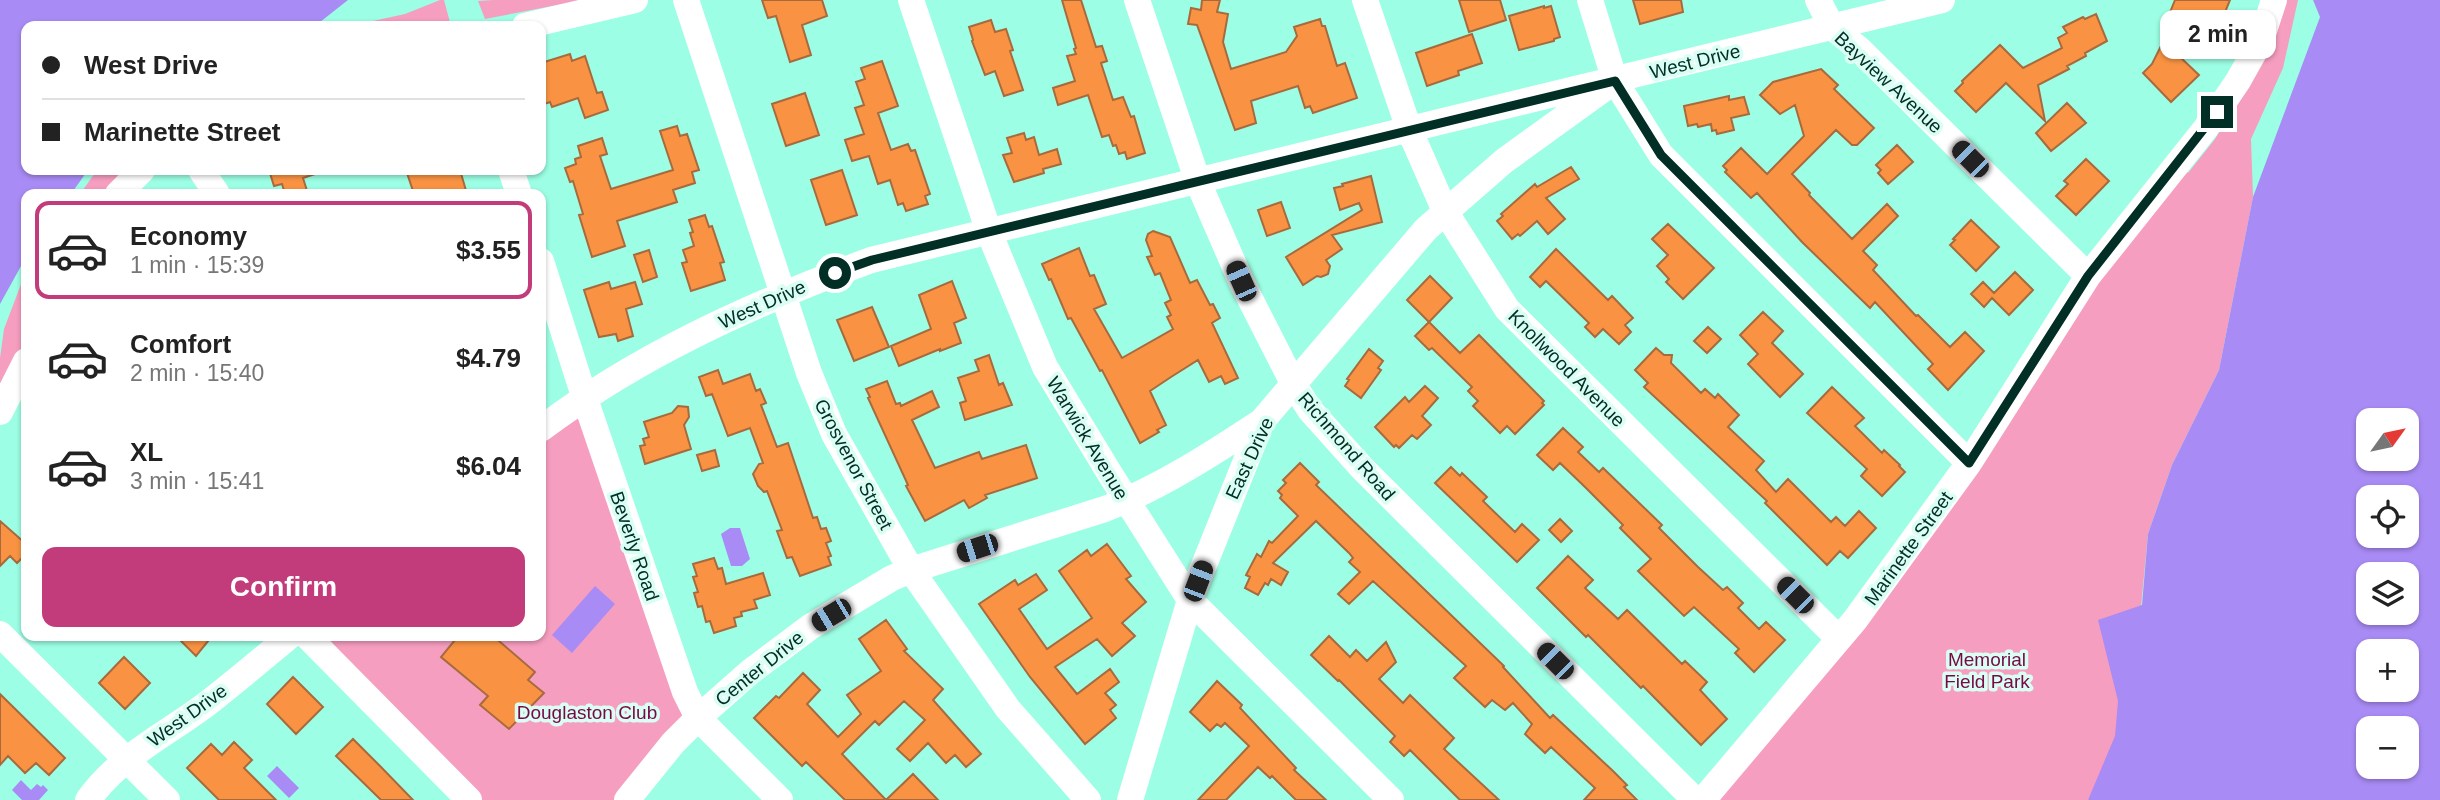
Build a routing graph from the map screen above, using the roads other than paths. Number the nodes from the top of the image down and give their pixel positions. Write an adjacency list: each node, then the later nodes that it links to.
1 (635, 0): 10 (street)
2 (686, 0): 21 (street, Grosvenor Street)
3 (911, 0): 18 (street, Warwick Avenue)
4 (1137, 0): 15 (street, Richmond Road)
5 (1365, 0): 13 (street, Knollwood Avenue)
6 (1590, 0): 12 (street)
7 (1818, 0): 11 (street, Bayview Avenue)
8 (1942, 0): 11 (street, West Drive)
9 (2274, 0): 19 (street, Marinette Street)
10 (546, 21)
11 (1832, 27): 12 (street, West Drive); 19 (street, Bayview Avenue)
12 (1615, 81): 13 (street, West Drive); 17 (street, East Drive); 28 (street)
13 (1409, 129): 15 (street, West Drive); 17 (street, Knollwood Avenue)
14 (137, 175): 16 (street)
15 (1198, 182): 18 (street, West Drive); 23 (street, Richmond Road)
16 (123, 189)
17 (1445, 211): 23 (street, East Drive); 33 (street, Knollwood Avenue)
18 (989, 232): 21 (street, West Drive); 29 (street, Warwick Avenue)
19 (2088, 276): 28 (street, Marinette Street)
20 (546, 277): 24 (street, Beverly Road)
21 (782, 293): 24 (street, West Drive); 30 (street, Grosvenor Street)
22 (21, 371): 25 (street)
23 (1294, 385): 26 (street, East Drive); 46 (street, Richmond Road)
24 (584, 397): 27 (street, West Drive); 36 (street, Beverly Road)
25 (0, 412)
26 (1262, 421): 29 (street, Center Drive); 31 (street, East Drive)
27 (546, 425)
28 (1969, 463): 33 (street, Marinette Street)
29 (1126, 500): 30 (street, Center Drive); 31 (street, Warwick Avenue)
30 (911, 570): 36 (street, Center Drive); 43 (street, Grosvenor Street)
31 (1190, 600): 44 (street, East Drive); 45 (street, Warwick Avenue)
32 (0, 634): 37 (street)
33 (1839, 639): 47 (street, Marinette Street)
34 (284, 641): 37 (street, West Drive)
35 (312, 641): 40 (street)
36 (698, 718): 41 (street, Center Drive); 42 (street, Beverly Road)
37 (126, 758): 38 (street, West Drive); 39 (street)
38 (88, 800)
39 (167, 800)
40 (469, 800)
41 (626, 800)
42 (780, 800)
43 (1088, 800)
44 (1130, 800)
45 (1391, 800)
46 (1695, 800)
47 (1703, 800)

